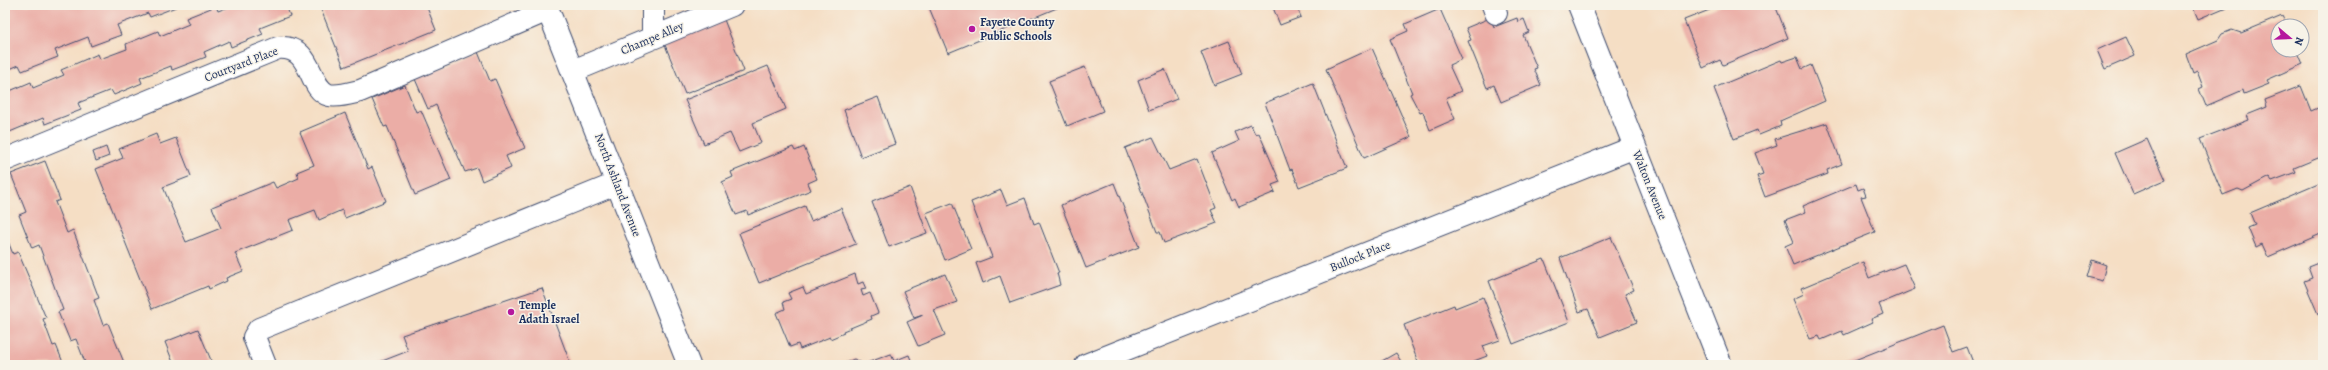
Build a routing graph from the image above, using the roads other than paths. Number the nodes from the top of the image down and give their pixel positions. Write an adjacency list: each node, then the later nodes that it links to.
1 (653, 5): 5 (street)
2 (732, 5): 5 (street, Champe Alley)
3 (1579, 5): 7 (street, Walton Avenue)
4 (547, 7): 6 (street, North Ashland Avenue); 8 (street, Courtyard Place)
5 (653, 38): 6 (street, Champe Alley)
6 (573, 71): 9 (street, North Ashland Avenue)
7 (1635, 147): 12 (street, Bullock Place); 13 (street, Walton Avenue)
8 (5, 160)
9 (618, 183): 10 (street); 11 (street, North Ashland Avenue)
10 (265, 365)
11 (689, 365)
12 (1086, 365)
13 (1722, 365)

